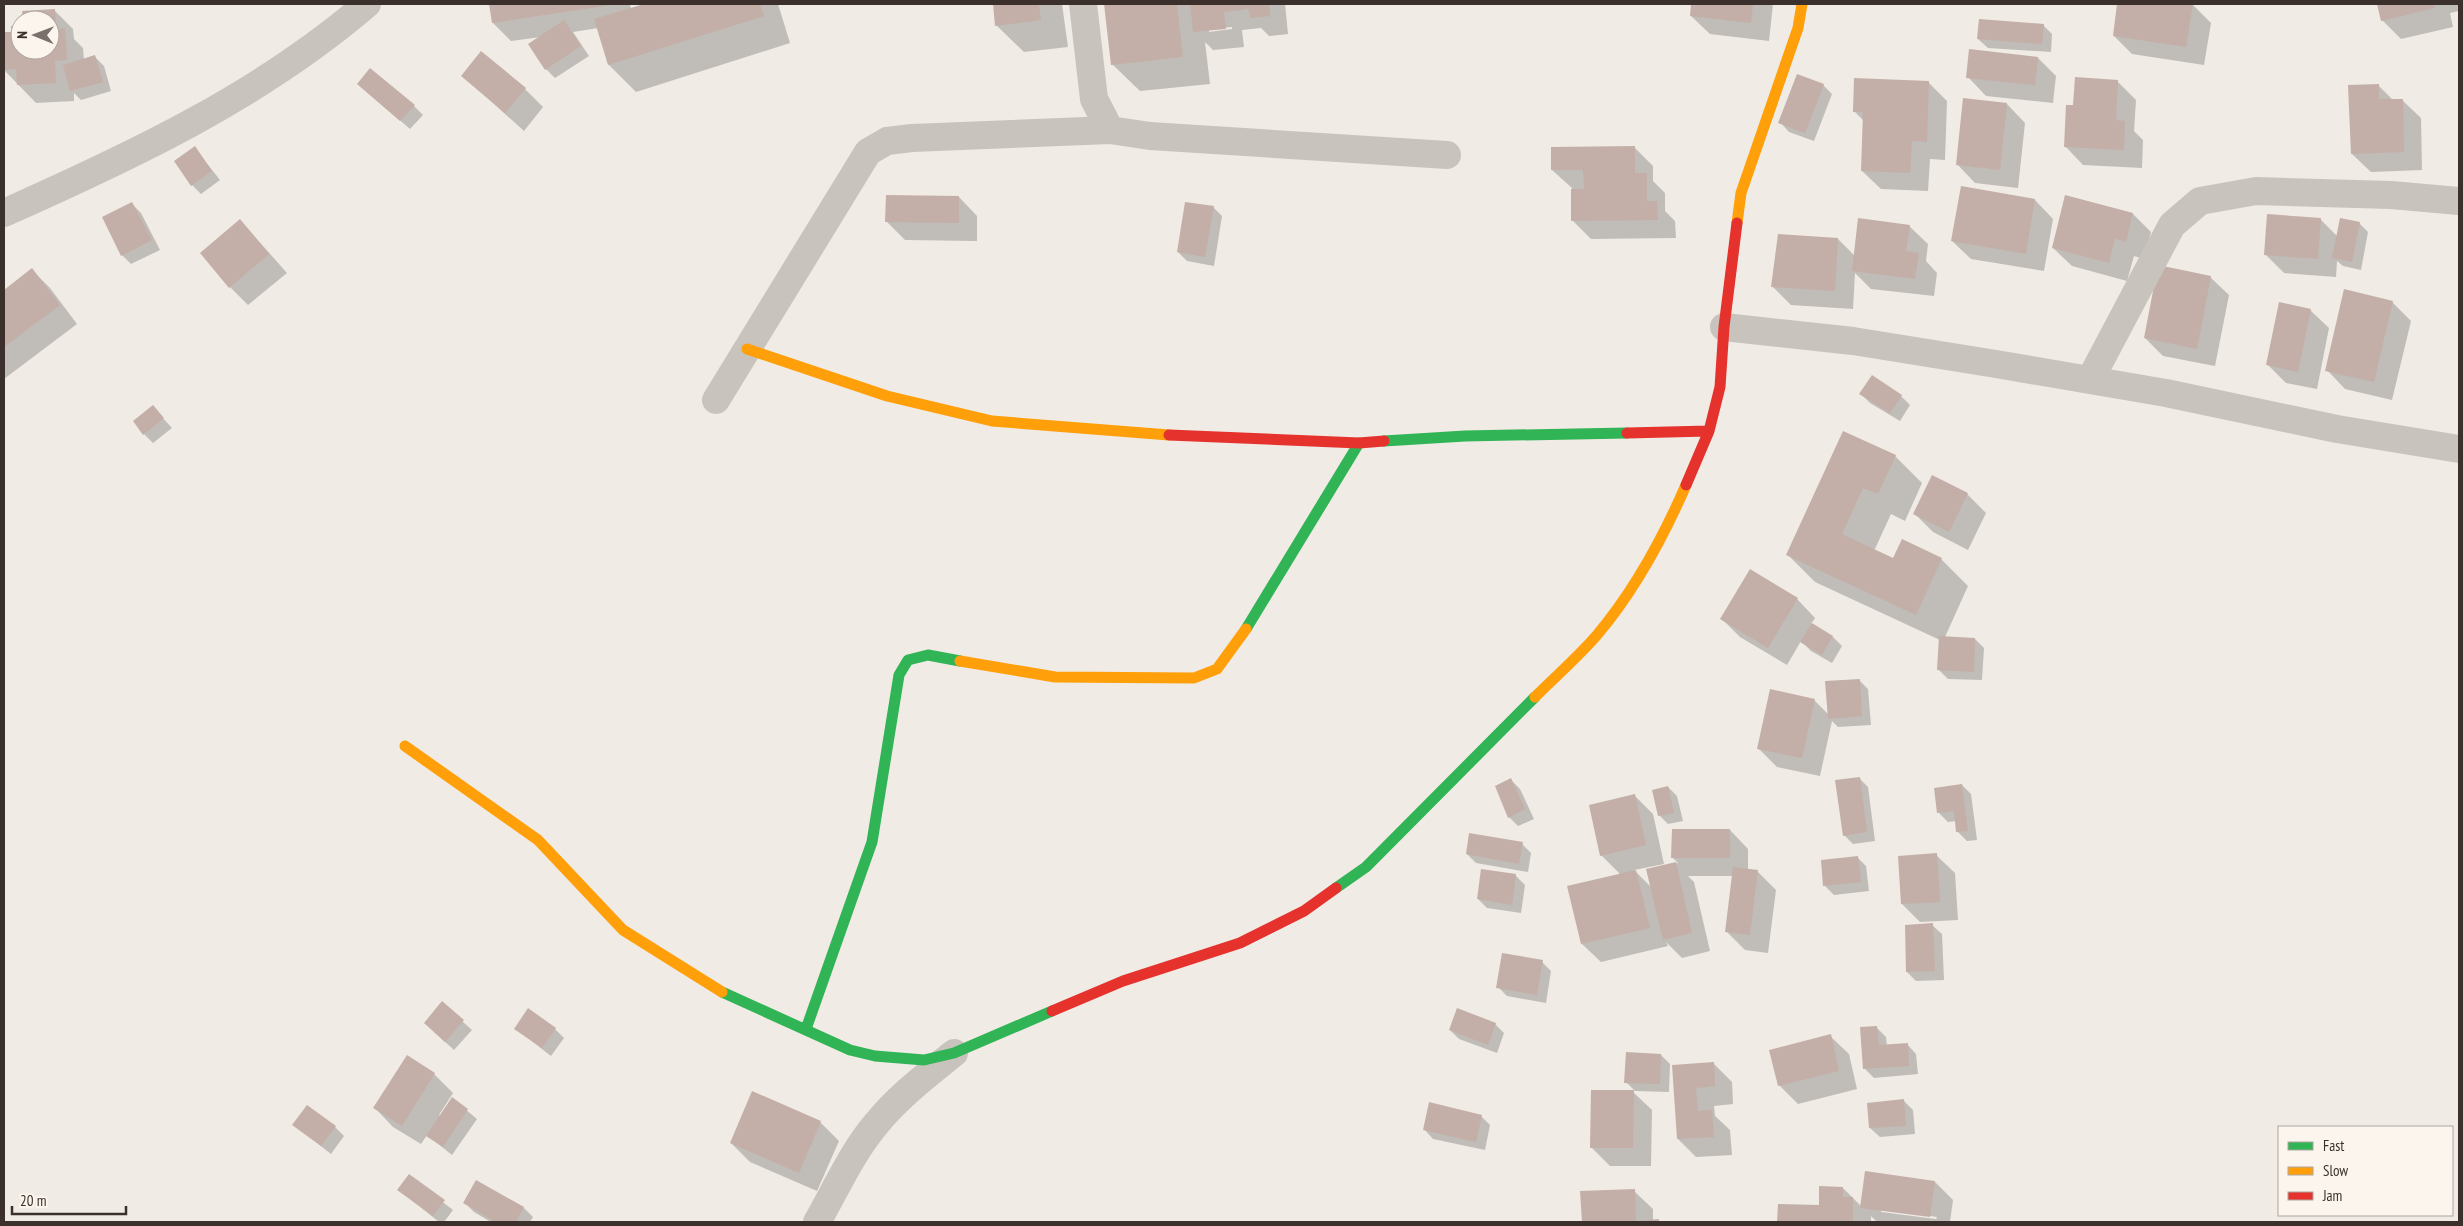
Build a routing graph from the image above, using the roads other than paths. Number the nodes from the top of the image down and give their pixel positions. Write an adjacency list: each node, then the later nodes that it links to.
1 (367, 4): 7 (street)
2 (1083, 4): 4 (street)
3 (1802, 4): 8 (street)
4 (1110, 130): 5 (street); 9 (street)
5 (1447, 154)
6 (2459, 201): 10 (street)
7 (4, 213)
8 (1724, 327): 10 (street); 12 (street)
9 (747, 350): 11 (street); 13 (street)
10 (2090, 380): 14 (street)
11 (716, 400)
12 (1709, 431): 13 (street); 17 (street)
13 (1359, 443): 16 (street)
14 (2459, 449)
15 (405, 746): 16 (street)
16 (806, 1029): 17 (street)
17 (954, 1053): 18 (street)
18 (817, 1222)

